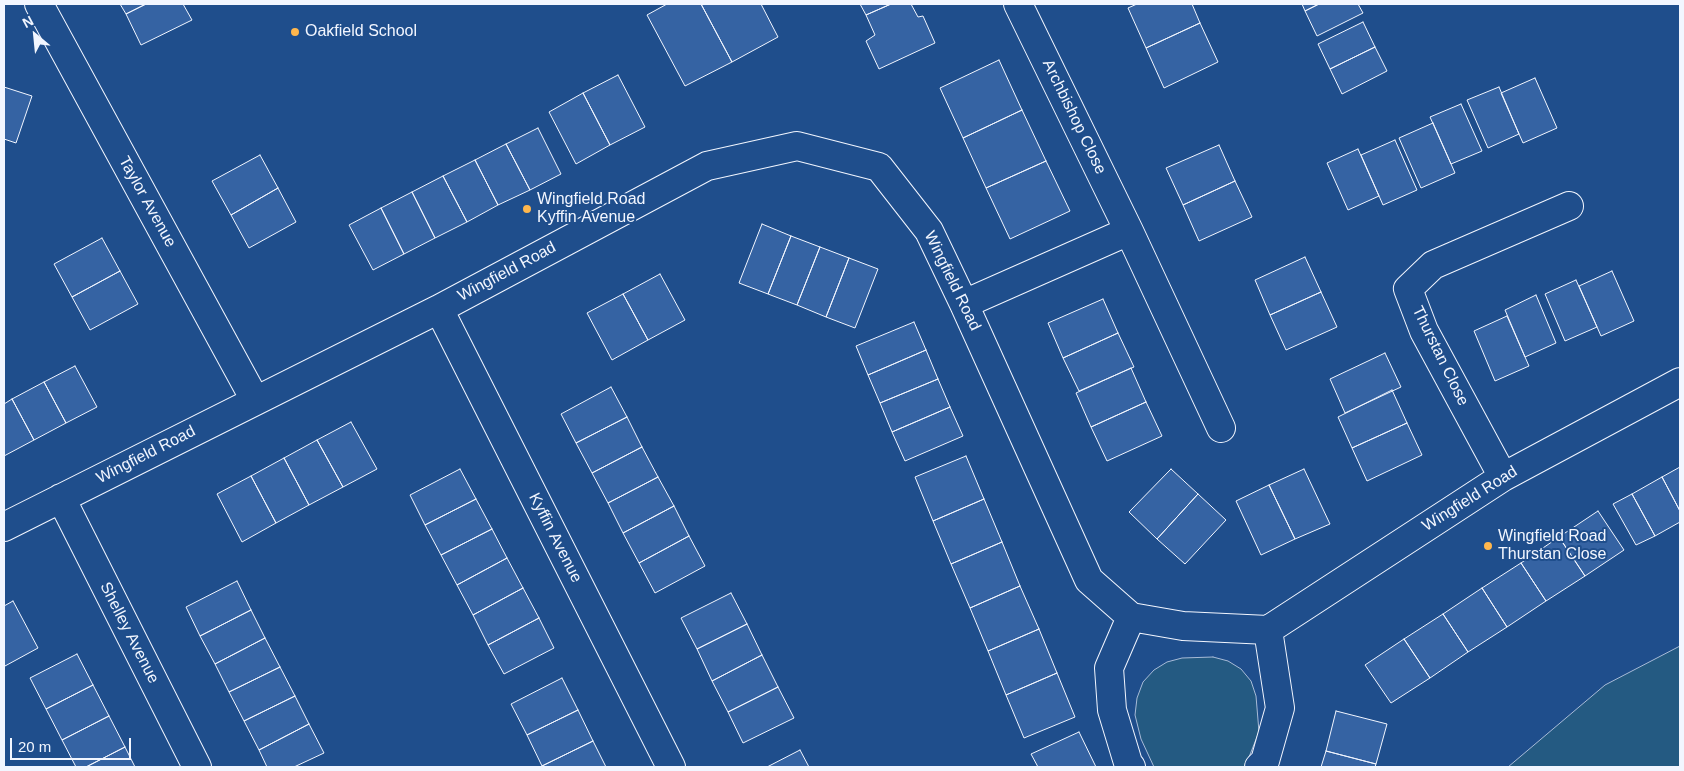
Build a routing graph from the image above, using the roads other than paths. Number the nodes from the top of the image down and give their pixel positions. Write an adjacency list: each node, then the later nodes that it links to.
1 (39, 4): 8 (street, Taylor Avenue)
2 (1018, 4): 4 (street, Archbishop Close)
3 (1569, 206): 10 (street, Thurstan Close)
4 (1129, 231): 5 (street); 9 (street, Archbishop Close)
5 (964, 304): 6 (street, Wingfield Road); 13 (street, Wingfield Road)
6 (439, 308): 8 (street, Wingfield Road); 16 (street, Kyffin Avenue)
7 (1680, 382): 10 (street, Wingfield Road)
8 (255, 400): 11 (street, Wingfield Road)
9 (1221, 428)
10 (1503, 477): 14 (street, Wingfield Road)
11 (61, 498): 12 (street, Wingfield Road); 15 (street, Shelley Avenue)
12 (4, 527)
13 (1131, 617): 14 (street); 17 (street)
14 (1268, 630): 18 (street)
15 (197, 767)
16 (671, 767)
17 (1131, 767)
18 (1259, 767)

